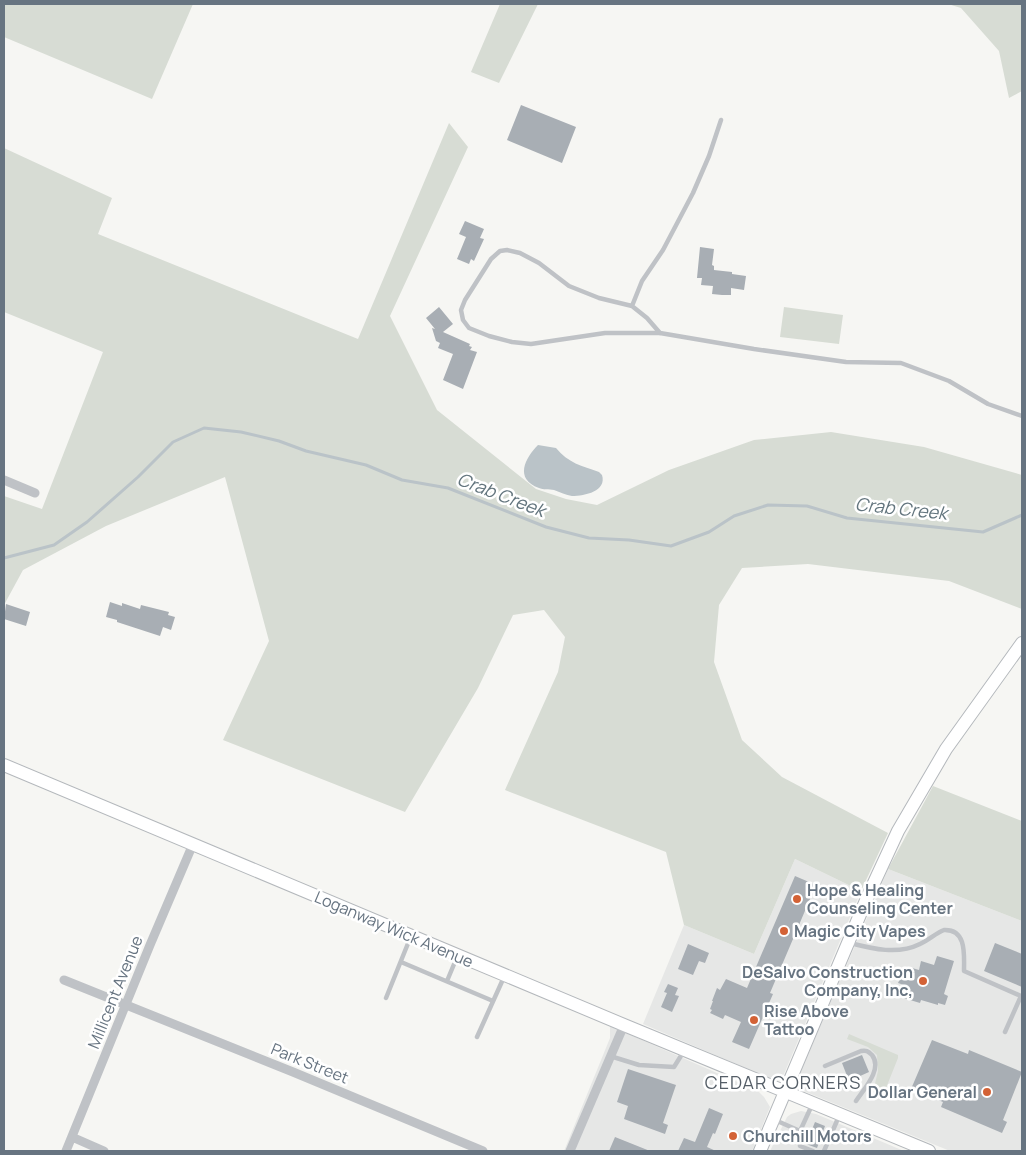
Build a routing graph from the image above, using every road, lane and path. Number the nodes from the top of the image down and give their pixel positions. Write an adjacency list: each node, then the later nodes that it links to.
1 (721, 120): 2 (lane)
2 (632, 306): 3 (lane); 3 (lane)
3 (660, 333): 4 (lane)
4 (1022, 416)
5 (4, 480): 6 (street)
6 (35, 493)
7 (1022, 643): 11 (street)
8 (4, 765): 9 (street, Loganway Wick Avenue)
9 (194, 844): 10 (street, Loganway Wick Avenue); 19 (street, Millicent Avenue)
10 (411, 936): 12 (street, Loganway Wick Avenue); 13 (lane)
11 (848, 943): 21 (lane); 26 (street)
12 (458, 956): 14 (street, Loganway Wick Avenue); 16 (lane)
13 (401, 962): 16 (lane); 17 (lane)
14 (504, 975): 18 (lane); 20 (street, Loganway Wick Avenue)
15 (64, 980): 19 (street, Park Street)
16 (446, 981): 18 (lane)
17 (386, 998)
18 (493, 1001): 22 (lane)
19 (126, 1005): 32 (street, Millicent Avenue); 35 (street, Park Street)
20 (624, 1026): 23 (street, Loganway Wick Avenue); 24 (street)
21 (1005, 1032)
22 (478, 1038)
23 (684, 1050): 24 (lane); 26 (street, Loganway Wick Avenue)
24 (610, 1056): 36 (street)
25 (825, 1066): 27 (lane)
26 (785, 1091): 28 (street, Loganway Wick Avenue); 30 (street)
27 (856, 1101)
28 (813, 1103): 29 (street, Loganway Wick Avenue); 31 (lane)
29 (840, 1114): 39 (lane); 40 (street, Loganway Wick Avenue)
30 (774, 1120): 31 (lane); 37 (street)
31 (800, 1131): 38 (lane)
32 (72, 1137): 33 (street, Millicent Avenue); 34 (street)
33 (66, 1151)
34 (104, 1151)
35 (483, 1151)
36 (570, 1151)
37 (760, 1151)
38 (813, 1151)
39 (824, 1151)
40 (929, 1151)

